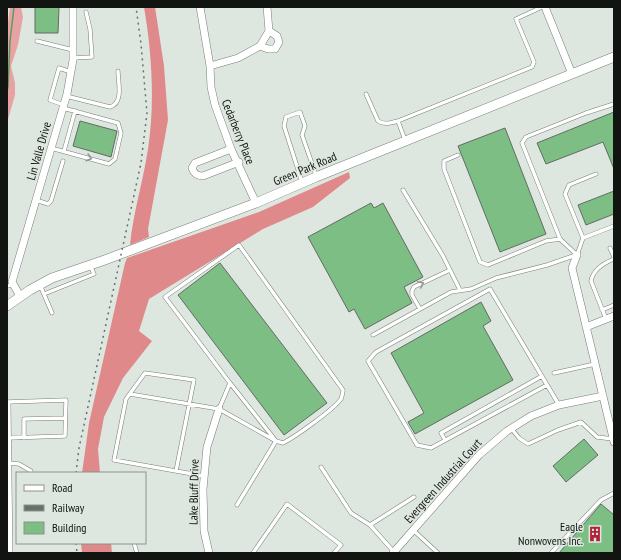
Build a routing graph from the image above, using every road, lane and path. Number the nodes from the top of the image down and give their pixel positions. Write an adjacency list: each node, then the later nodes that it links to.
1 (73, 7): 10 (street, Lin Valle Drive)
2 (200, 7): 13 (street, Cedarberry Place)
3 (267, 7): 7 (street)
4 (542, 7): 22 (lane)
5 (546, 7): 16 (street)
6 (86, 12): 12 (lane)
7 (269, 31): 9 (street); 9 (street)
8 (38, 41): 10 (lane)
9 (260, 46): 13 (street)
10 (73, 50): 12 (street, Lin Valle Drive)
11 (614, 57): 16 (street, Green Park Road)
12 (73, 58): 15 (street, Lin Valle Drive)
13 (210, 66): 25 (street, Cedarberry Place)
14 (118, 71): 18 (lane)
15 (71, 72): 18 (street, Lin Valle Drive); 20 (lane)
16 (572, 74): 23 (street, Green Park Road)
17 (366, 94): 22 (lane)
18 (66, 96): 20 (street, Lin Valle Drive)
19 (614, 104): 38 (lane)
20 (63, 106): 21 (lane); 24 (street, Lin Valle Drive)
21 (75, 111): 26 (lane); 26 (lane, one-way to 21)
22 (398, 121): 23 (lane)
23 (405, 141): 31 (street, Green Park Road)
24 (51, 148): 26 (lane); 34 (street, Lin Valle Drive)
25 (232, 149): 29 (street, Cedarberry Place); 29 (street)
26 (64, 152)
27 (458, 155): 38 (lane)
28 (63, 161): 34 (lane)
29 (239, 162): 35 (street, Cedarberry Place)
30 (596, 174): 37 (lane)
31 (316, 177): 32 (street, Green Park Road); 32 (lane)
32 (302, 183): 35 (street, Green Park Road)
33 (403, 190): 43 (lane)
34 (36, 200): 45 (street, Lin Valle Drive)
35 (256, 203): 42 (street, Green Park Road)
36 (614, 226): 37 (lane)
37 (583, 238): 40 (lane)
38 (560, 239): 40 (lane)
39 (610, 248): 41 (lane)
40 (577, 255): 46 (lane); 56 (street)
41 (614, 258): 52 (lane)
42 (90, 265): 44 (street, Green Park Road); 47 (lane)
43 (450, 270): 46 (lane); 51 (lane, one-way to 43)
44 (40, 284): 47 (lane); 48 (street, Green Park Road)
45 (10, 286): 48 (street, Lin Valle Drive)
46 (460, 290): 51 (lane)
47 (44, 294): 53 (lane)
48 (20, 296): 50 (street, Green Park Road)
49 (614, 304): 52 (lane)
50 (7, 306)
51 (420, 309): 57 (lane)
52 (602, 310): 55 (lane)
53 (52, 313)
54 (614, 316): 55 (street)
55 (606, 320): 56 (street)
56 (586, 327): 58 (street)
57 (374, 335)
58 (595, 364): 59 (lane); 64 (street)
59 (554, 373)
60 (542, 376): 62 (lane); 74 (lane); 74 (lane)
61 (230, 383): 68 (lane); 75 (lane); 75 (lane)
62 (547, 385): 67 (lane); 74 (lane)
63 (130, 394): 66 (lane); 66 (lane); 78 (lane)
64 (603, 396): 67 (street, Evergreen Industrial Court); 71 (street)
65 (7, 403): 69 (lane); 72 (street)
66 (190, 404): 68 (lane); 78 (lane)
67 (559, 406): 70 (street, Evergreen Industrial Court)
68 (219, 409): 75 (lane); 80 (street, Lake Bluff Drive)
69 (66, 418): 73 (lane); 73 (lane)
70 (511, 428): 71 (lane); 85 (street, Evergreen Industrial Court)
71 (613, 437)
72 (8, 438): 73 (lane); 76 (street)
73 (24, 438)
74 (445, 440)
75 (276, 441): 83 (lane)
76 (8, 463): 79 (lane); 87 (street)
77 (321, 467): 84 (lane)
78 (176, 471): 80 (lane)
79 (31, 472)
80 (204, 476): 88 (street, Lake Bluff Drive)
81 (614, 493): 92 (lane)
82 (414, 497): 84 (lane)
83 (237, 505)
84 (370, 525): 86 (lane)
85 (413, 530): 86 (street, Evergreen Industrial Court); 91 (lane)
86 (393, 552)
87 (9, 553)
88 (209, 553)
89 (253, 553): 90 (lane)
90 (334, 553)
91 (438, 553)
92 (552, 553)

